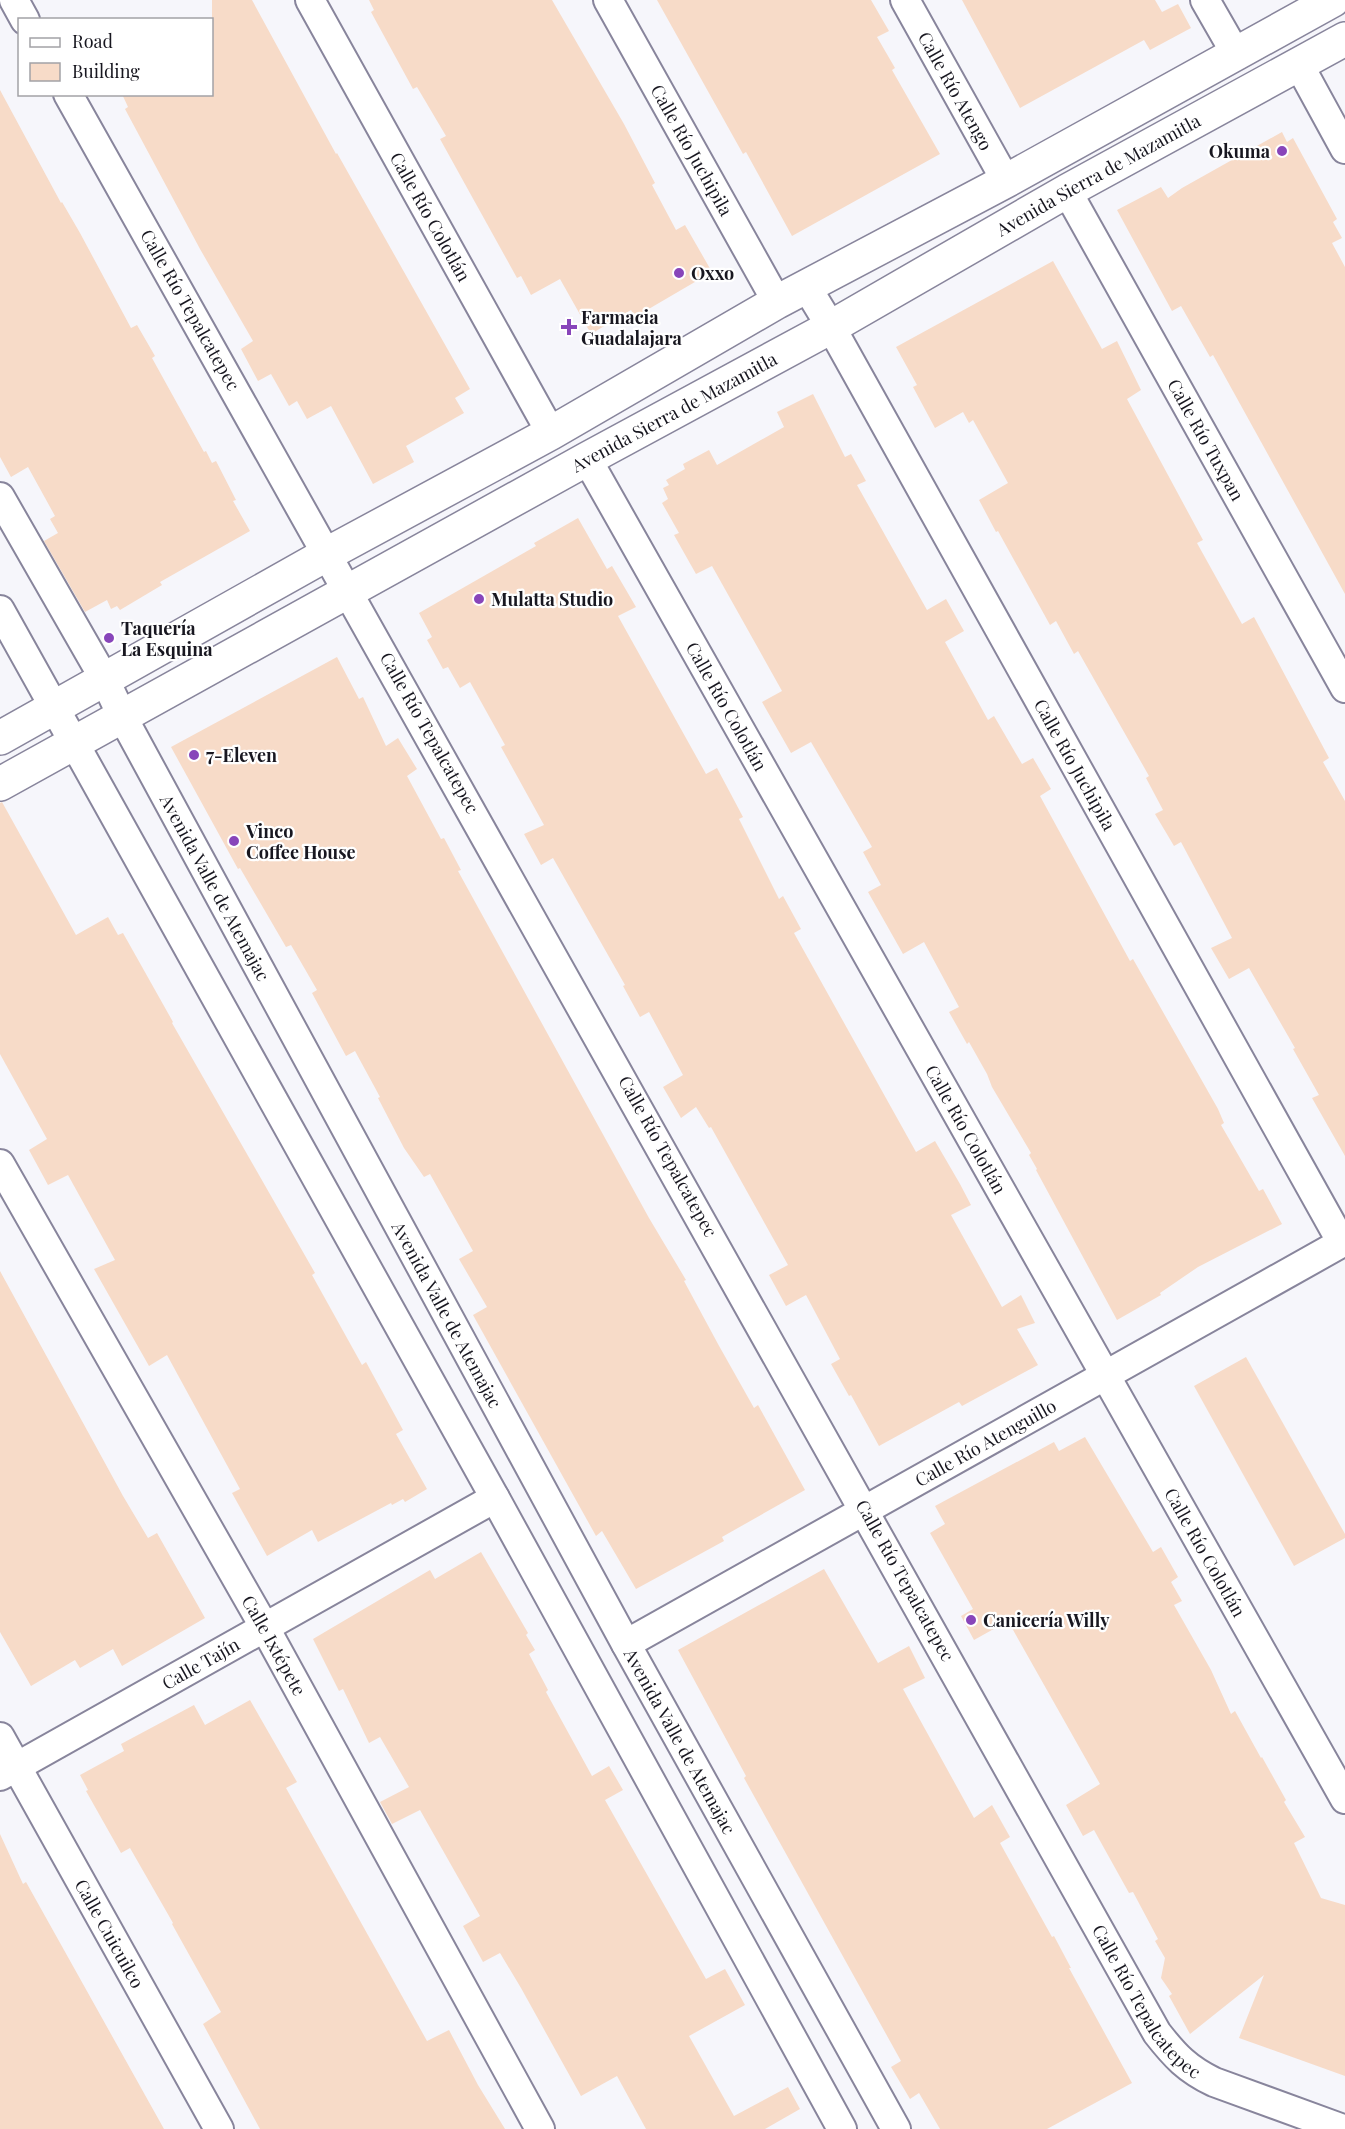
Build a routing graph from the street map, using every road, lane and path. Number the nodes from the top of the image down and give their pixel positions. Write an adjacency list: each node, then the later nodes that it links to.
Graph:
1 (14, 0): 7 (street)
2 (310, 0): 18 (street, Calle Río Colotlán)
3 (608, 0): 16 (street, Calle Río Juchipila)
4 (905, 0): 13 (street, Calle Río Atengo)
5 (1205, 0): 9 (street)
6 (1333, 0): 9 (street)
7 (24, 18)
8 (1345, 39): 10 (street, Avenida Sierra de Mazamitla)
9 (1236, 54): 13 (street)
10 (1298, 63): 12 (street); 14 (street, Avenida Sierra de Mazamitla)
11 (69, 96): 21 (street, Calle Río Tepalcatepec)
12 (1345, 149)
13 (1006, 181): 15 (street)
14 (1067, 191): 17 (street, Avenida Sierra de Mazamitla); 25 (street, Calle Río Tuxpan)
15 (806, 286): 16 (street); 17 (street, Calle Río Juchipila)
16 (777, 302): 18 (street)
17 (831, 327): 19 (street, Avenida Sierra de Mazamitla); 32 (street, Calle Río Juchipila)
18 (551, 433): 21 (street)
19 (587, 459): 22 (street, Avenida Sierra de Mazamitla); 33 (street, Calle Río Colotlán)
20 (0, 497): 24 (street, Avenida Valle de Atemajac)
21 (329, 553): 22 (street, Calle Río Tepalcatepec); 24 (street)
22 (350, 590): 27 (street, Avenida Sierra de Mazamitla); 35 (street, Calle Río Tepalcatepec)
23 (0, 610): 26 (street)
24 (105, 680): 26 (street); 27 (street, Avenida Valle de Atemajac)
25 (1345, 688)
26 (55, 708): 28 (street); 29 (street)
27 (122, 716): 29 (street, Avenida Sierra de Mazamitla); 37 (street, Avenida Valle de Atemajac)
28 (0, 738)
29 (75, 743): 30 (street, Avenida Sierra de Mazamitla); 34 (street)
30 (0, 784)
31 (0, 1164): 36 (street, Calle Ixtépete)
32 (1344, 1242): 33 (street, Calle Río Atenguillo)
33 (1106, 1376): 35 (street, Calle Río Atenguillo); 40 (street, Calle Río Colotlán)
34 (495, 1498): 36 (street, Calle Tajín); 41 (street)
35 (867, 1510): 37 (street, Calle Río Atenguillo); 45 (street, Calle Río Tepalcatepec)
36 (265, 1628): 39 (street, Calle Tajín); 43 (street, Calle Ixtépete)
37 (626, 1644): 44 (street, Avenida Valle de Atemajac)
38 (0, 1737): 39 (street, Calle Cuicuilco)
39 (8, 1771): 42 (street, Calle Cuicuilco)
40 (1345, 1799)
41 (840, 2128)
42 (219, 2129)
43 (540, 2129)
44 (896, 2129)
45 (1343, 2129)

